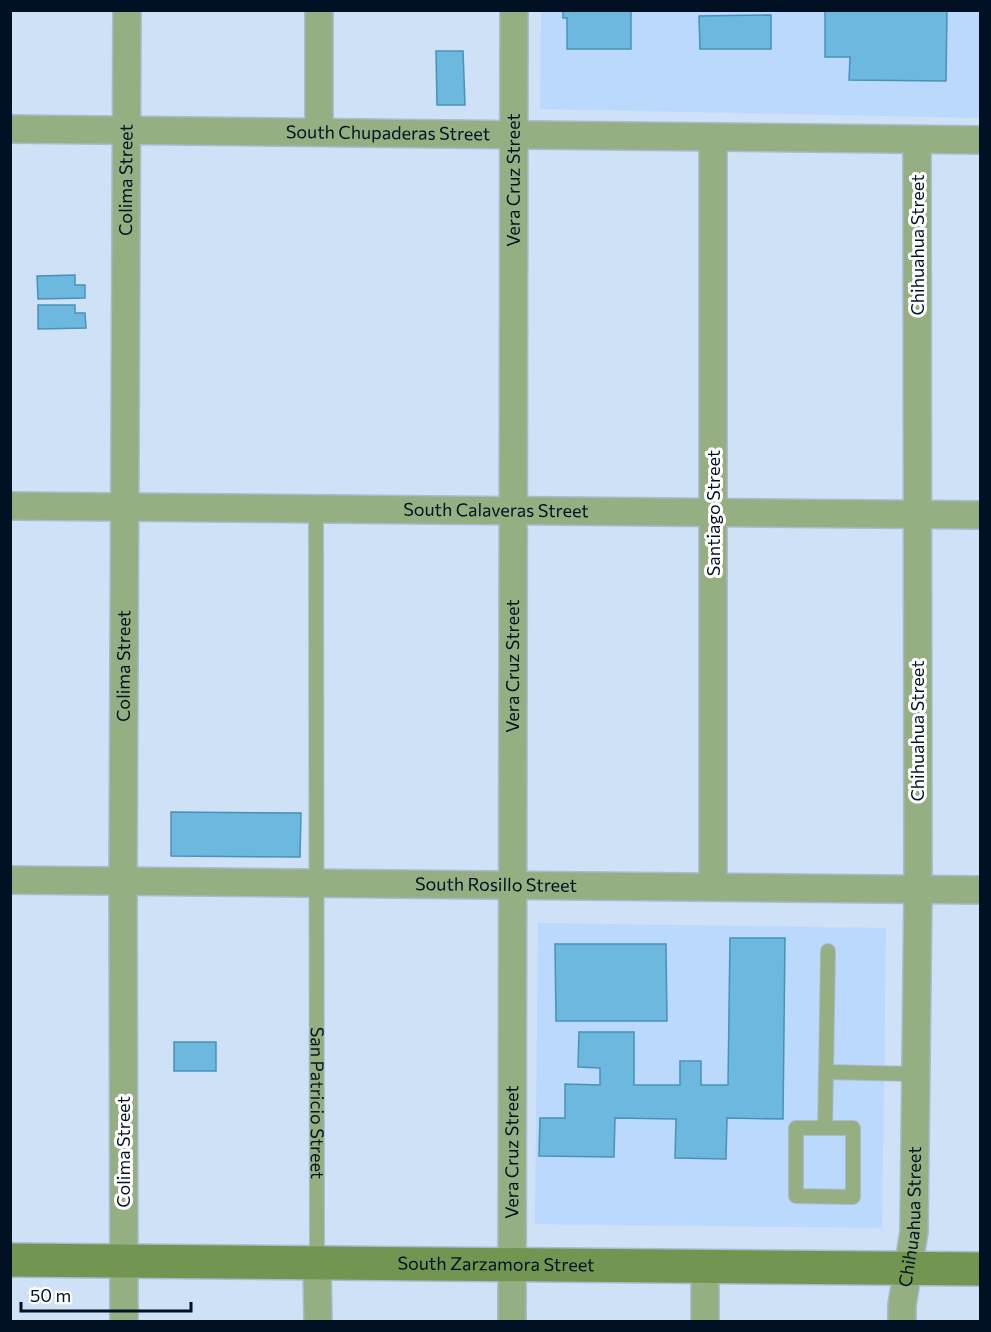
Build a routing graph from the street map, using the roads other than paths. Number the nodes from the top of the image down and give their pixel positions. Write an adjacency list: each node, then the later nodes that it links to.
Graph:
1 (127, 10): 5 (street, Colima Street)
2 (319, 10): 6 (street)
3 (514, 10): 7 (street, Vera Cruz Street)
4 (10, 129): 5 (street, South Chupaderas Street)
5 (127, 130): 6 (street, South Chupaderas Street); 12 (street, Colima Street)
6 (319, 132): 7 (street, South Chupaderas Street)
7 (514, 136): 8 (street, South Chupaderas Street); 14 (street, Vera Cruz Street)
8 (713, 138): 9 (street, South Chupaderas Street); 15 (street, Santiago Street)
9 (917, 140): 10 (street, South Chupaderas Street); 16 (street, Chihuahua Street)
10 (981, 140)
11 (10, 506): 12 (street, South Calaveras Street)
12 (125, 507): 13 (street, South Calaveras Street); 19 (street, Colima Street)
13 (316, 509): 14 (street, South Calaveras Street); 20 (lane, San Patricio Street)
14 (514, 511): 15 (street, South Calaveras Street); 21 (street, Vera Cruz Street)
15 (714, 513): 16 (street, South Calaveras Street); 22 (street, Santiago Street)
16 (919, 514): 17 (street, South Calaveras Street); 23 (street, Chihuahua Street)
17 (981, 515)
18 (10, 880): 19 (street, South Rosillo Street)
19 (123, 881): 20 (street, South Rosillo Street); 30 (street, Colima Street)
20 (318, 883): 21 (street, South Rosillo Street); 31 (lane, San Patricio Street)
21 (513, 886): 22 (street, South Rosillo Street); 32 (street, Vera Cruz Street)
22 (713, 887): 23 (street, South Rosillo Street)
23 (918, 890): 24 (street, South Rosillo Street); 27 (street, Chihuahua Street)
24 (981, 890)
25 (828, 951): 26 (lane)
26 (826, 1072): 27 (lane); 28 (lane)
27 (916, 1074): 34 (street, Chihuahua Street)
28 (825, 1128): 28 (lane)
29 (10, 1260): 30 (main road, South Zarzamora Street)
30 (125, 1261): 31 (main road, South Zarzamora Street); 36 (street, Colima Street)
31 (317, 1263): 32 (main road, South Zarzamora Street); 37 (street, San Patricio Street)
32 (512, 1265): 33 (main road, South Zarzamora Street); 38 (street, Vera Cruz Street)
33 (705, 1266): 34 (main road, South Zarzamora Street); 39 (street)
34 (908, 1268): 35 (main road, South Zarzamora Street); 40 (street, Chihuahua Street)
35 (981, 1269)
36 (124, 1322)
37 (318, 1322)
38 (512, 1322)
39 (705, 1322)
40 (902, 1322)

